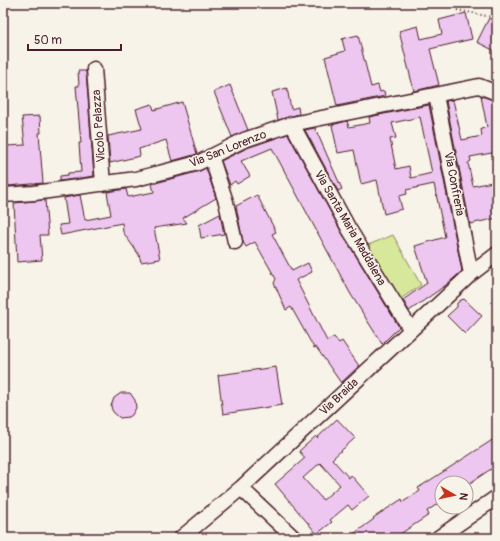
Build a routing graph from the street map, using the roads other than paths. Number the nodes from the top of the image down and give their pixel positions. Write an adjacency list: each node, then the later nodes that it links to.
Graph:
1 (94, 69): 6 (street, Vicolo Pelazza)
2 (497, 93): 3 (street, Via San Lorenzo)
3 (436, 95): 4 (street, Via San Lorenzo); 10 (street, Via Confreria)
4 (292, 124): 5 (street, Via San Lorenzo); 11 (street, Via Santa Maria Maddalena)
5 (211, 156): 6 (street, Via San Lorenzo); 8 (street)
6 (103, 184): 7 (street, Via San Lorenzo)
7 (3, 195)
8 (234, 242)
9 (497, 254): 10 (street, Via Braida)
10 (472, 274): 11 (street, Via Braida)
11 (411, 330): 12 (street, Via Braida)
12 (241, 488): 14 (street, Via Braida); 15 (street)
13 (497, 497): 16 (street)
14 (181, 538)
15 (294, 538)
16 (438, 538)

